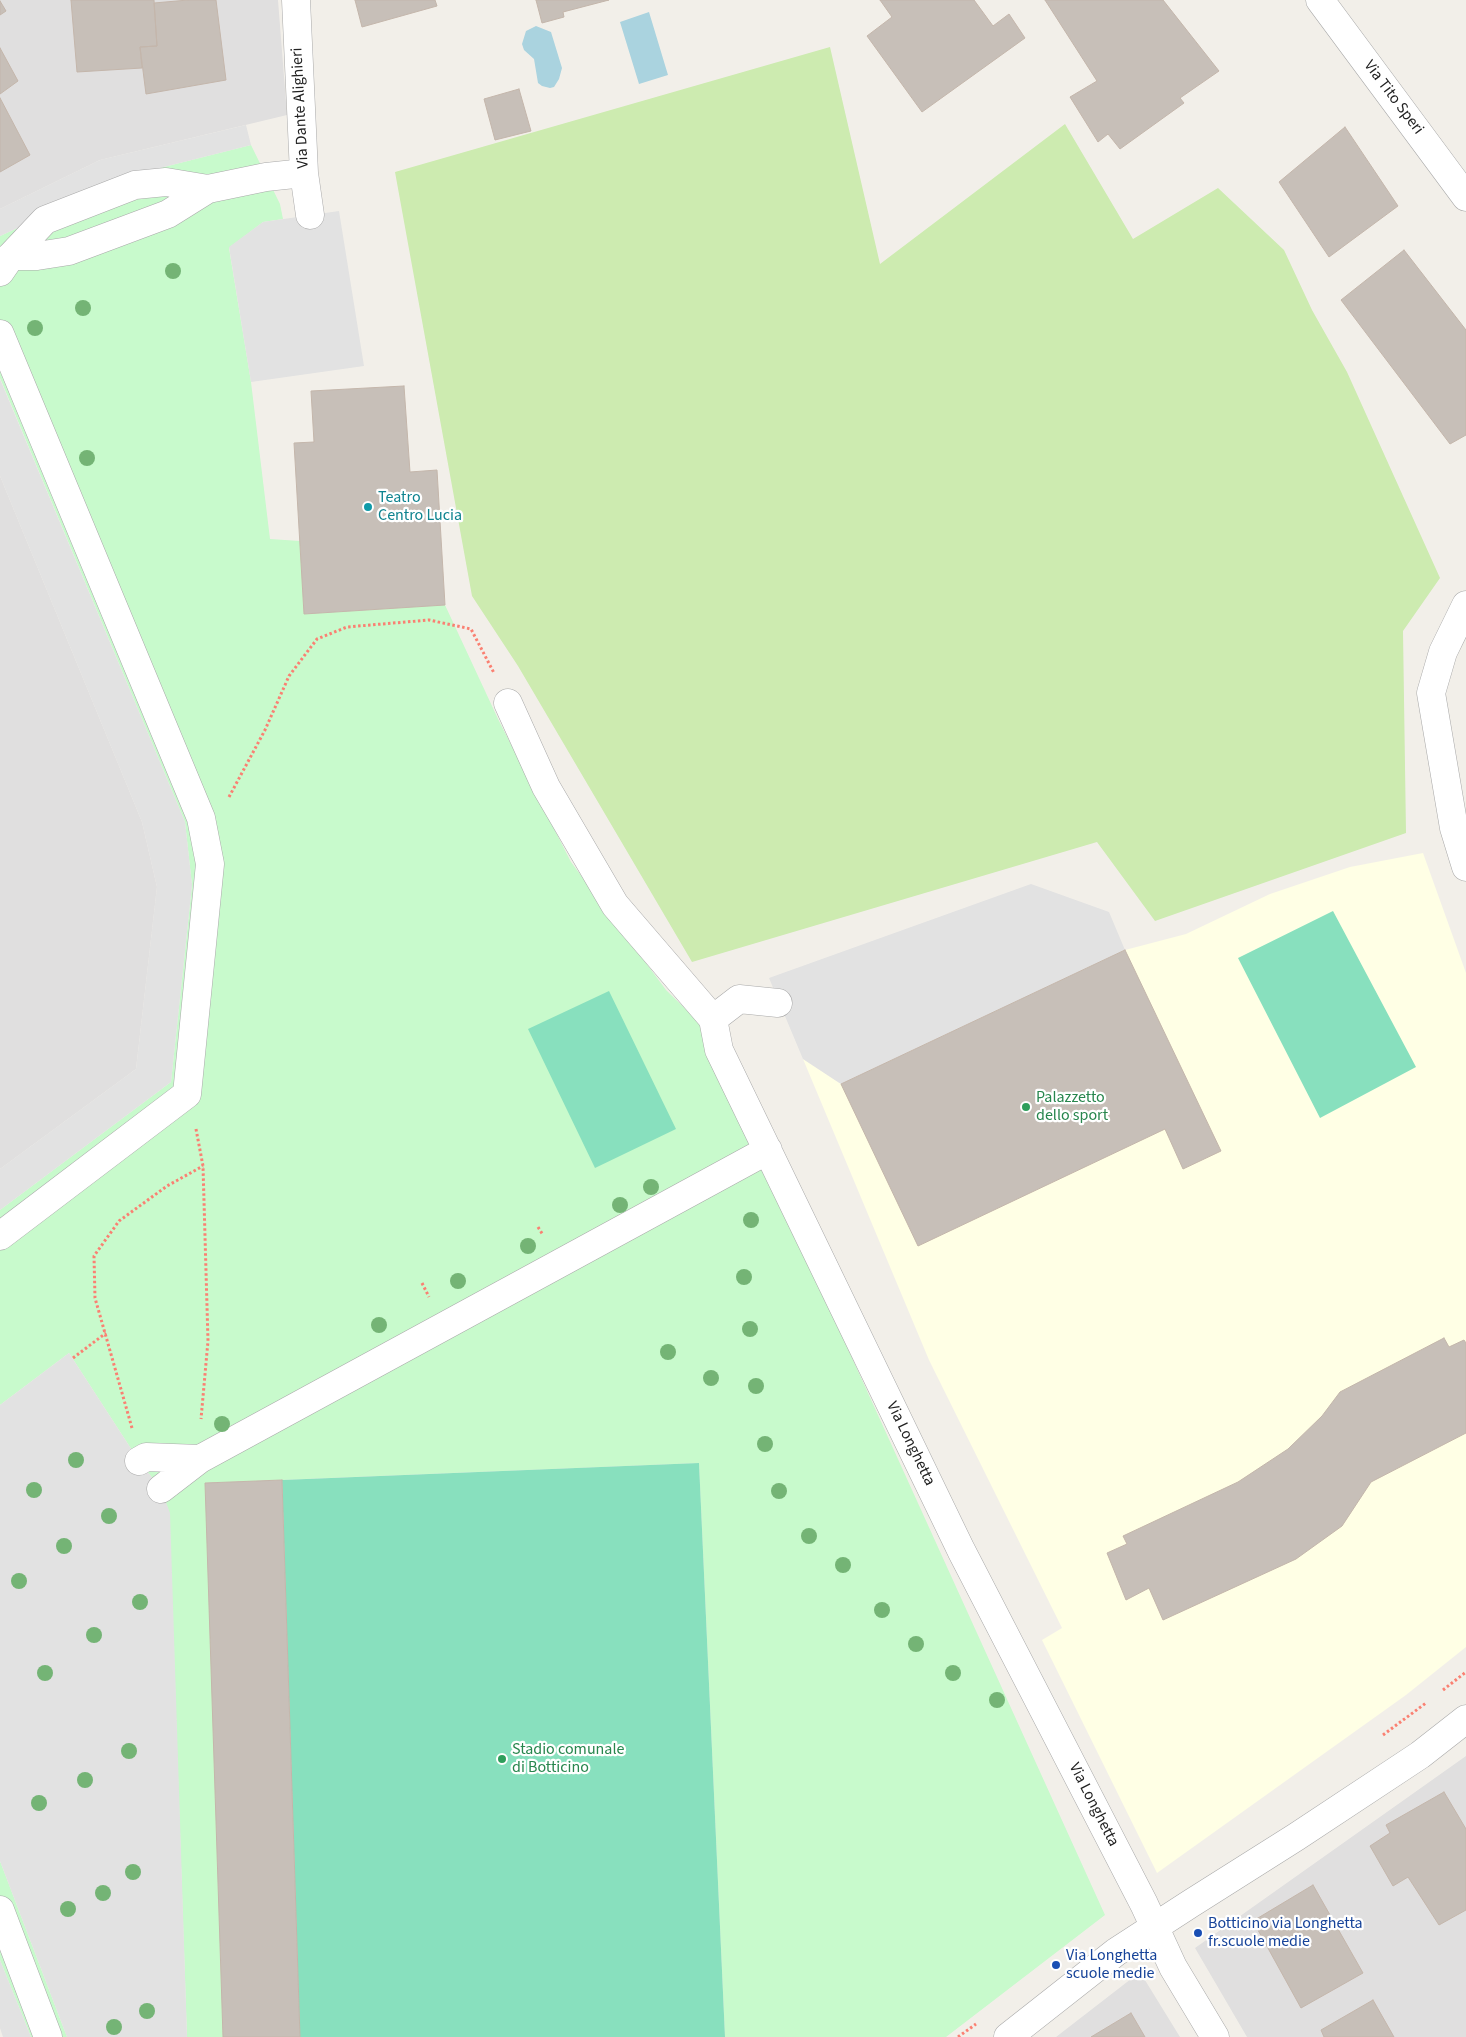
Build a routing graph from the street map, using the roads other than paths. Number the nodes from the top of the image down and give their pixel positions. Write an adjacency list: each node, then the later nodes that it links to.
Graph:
1 (296, 0): 3 (street, Via Dante Alighieri)
2 (1320, 0): 5 (street, Via Tito Speri)
3 (304, 173): 4 (street); 6 (street, Via Dante Alighieri)
4 (208, 189): 7 (street); 7 (street)
5 (1466, 196)
6 (310, 215)
7 (6, 264)
8 (0, 334): 15 (street)
9 (1466, 605): 11 (street)
10 (508, 703): 13 (street)
11 (1466, 867)
12 (778, 1003): 13 (street)
13 (712, 1019): 14 (street, Via Longhetta)
14 (768, 1150): 16 (street); 19 (street, Via Longhetta)
15 (0, 1236)
16 (149, 1470)
17 (1466, 1719): 19 (street)
18 (0, 1910): 20 (street)
19 (1155, 1926): 21 (street); 22 (street, Via Longhetta)
20 (48, 2037)
21 (1008, 2037)
22 (1215, 2037)

